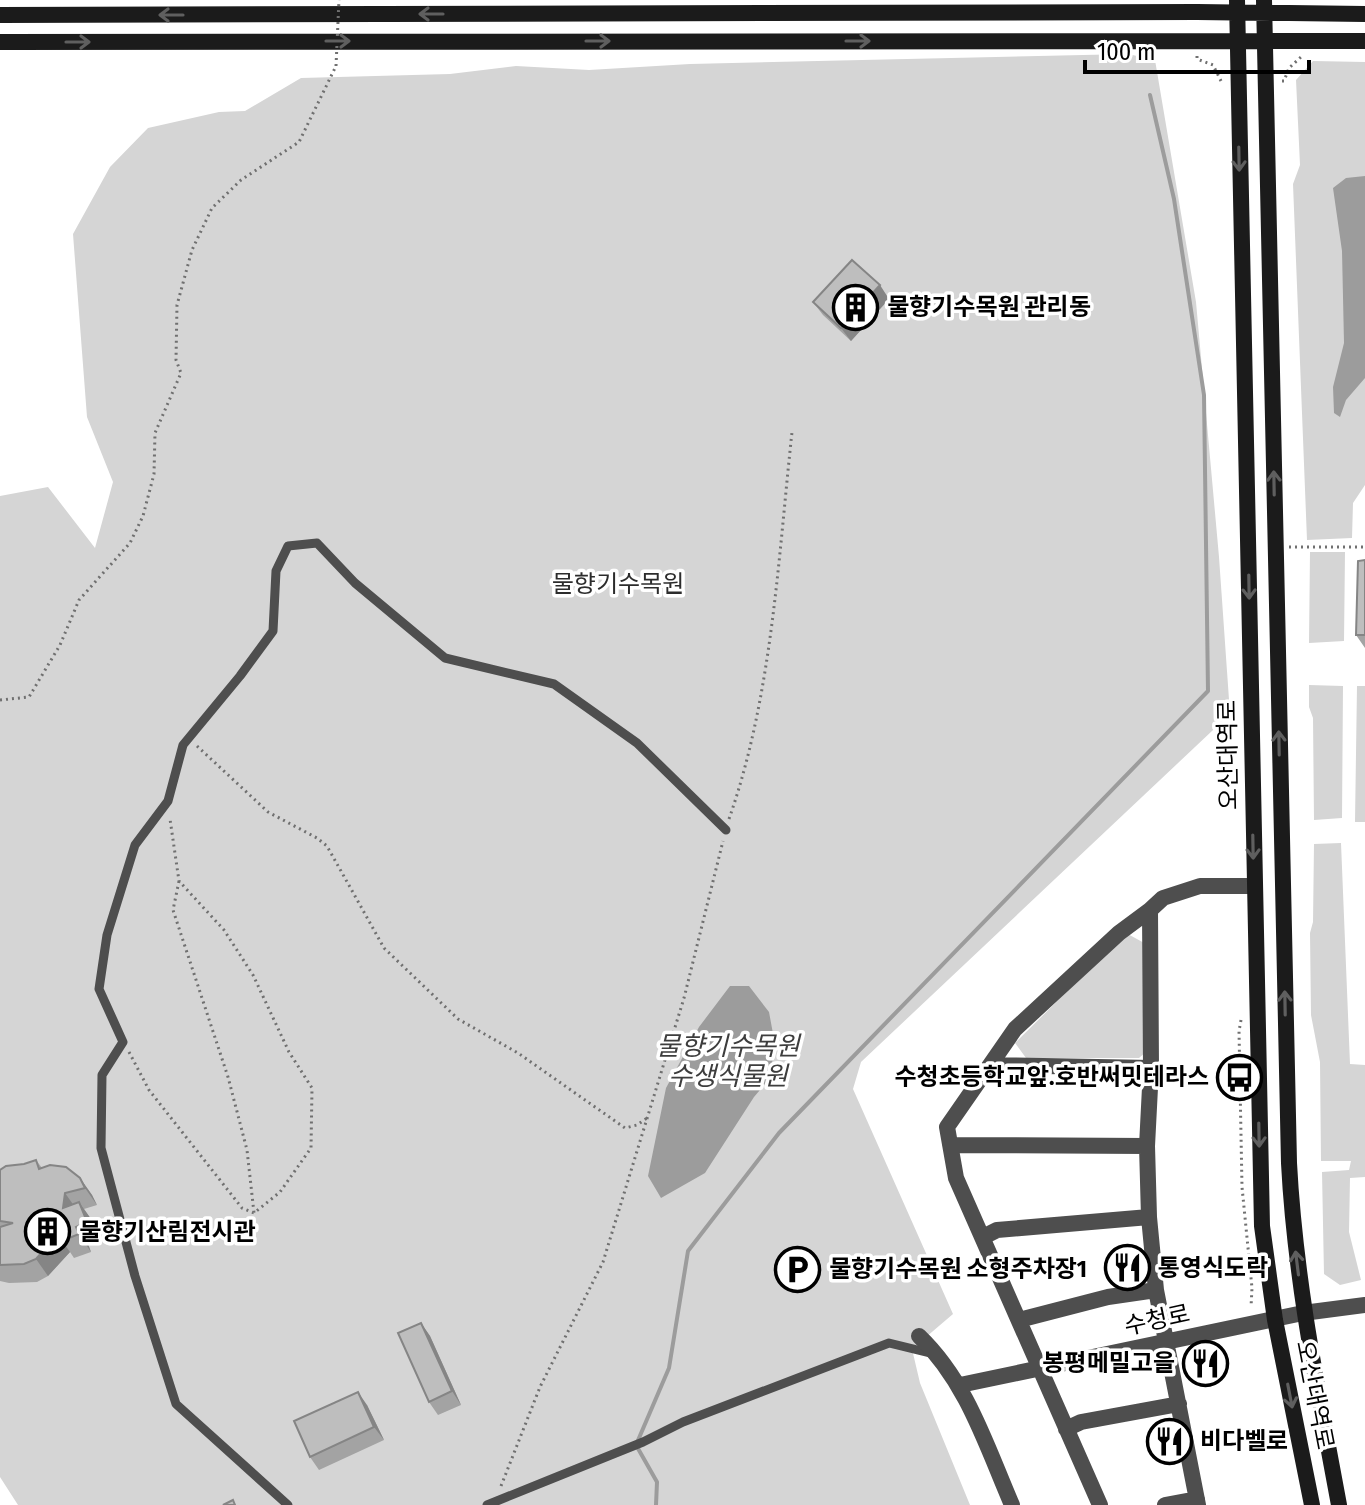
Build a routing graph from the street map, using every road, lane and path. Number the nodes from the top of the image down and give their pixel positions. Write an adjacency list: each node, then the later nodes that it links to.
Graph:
1 (339, 0): 15 (path, bridge)
2 (1237, 6): 3 (main road); 5 (main road, one-way to 5); 6 (main road, 오산대역로)
3 (1264, 6): 4 (main road); 7 (main road, 오산대역로)
4 (1365, 14)
5 (0, 15)
6 (1238, 41): 7 (main road); 9 (main road, one-way to 6); 20 (main road, 오산대역로, one-way to 20)
7 (1264, 41): 8 (main road); 13 (main road, 오산대역로, one-way to 7)
8 (1365, 41)
9 (0, 42)
10 (1309, 55): 11 (path)
11 (1284, 81)
12 (792, 432): 18 (path)
13 (1275, 547): 14 (path); 33 (main road, 오산대역로, one-way to 13)
14 (1365, 547)
15 (0, 700)
16 (189, 738): 17 (lane); 18 (lane); 25 (path)
17 (168, 801): 19 (path); 22 (lane)
18 (726, 830): 25 (path)
19 (179, 881): 28 (path); 28 (path)
20 (1254, 886): 21 (street); 35 (main road, 오산대역로, one-way to 35)
21 (1150, 910): 23 (street); 24 (street)
22 (123, 1042): 28 (path); 44 (lane)
23 (992, 1065): 24 (street); 26 (street)
24 (1151, 1068): 27 (street)
25 (649, 1116): 45 (path)
26 (950, 1145): 27 (street); 30 (street)
27 (1147, 1146): 29 (street)
28 (254, 1213)
29 (1149, 1217): 30 (street); 31 (street)
30 (983, 1237): 34 (street)
31 (1156, 1290): 34 (street); 37 (street)
32 (1365, 1305): 33 (street, 수청로)
33 (1303, 1313): 35 (street, 수청로); 50 (main road, 오산대역로)
34 (1019, 1320): 39 (street)
35 (1275, 1320): 37 (street, 수청로); 49 (main road, 오산대역로, one-way to 49)
36 (919, 1336): 38 (street)
37 (1167, 1342): 39 (street, 수청로); 41 (street)
38 (940, 1356): 40 (street); 45 (lane)
39 (1039, 1369): 40 (street, 수청로); 42 (street)
40 (960, 1385): 46 (street)
41 (1179, 1404): 42 (street); 43 (street)
42 (1066, 1429): 47 (street)
43 (1198, 1502): 48 (street)
44 (288, 1505)
45 (487, 1505)
46 (1012, 1505)
47 (1100, 1505)
48 (1165, 1505)
49 (1312, 1505)
50 (1339, 1505)

